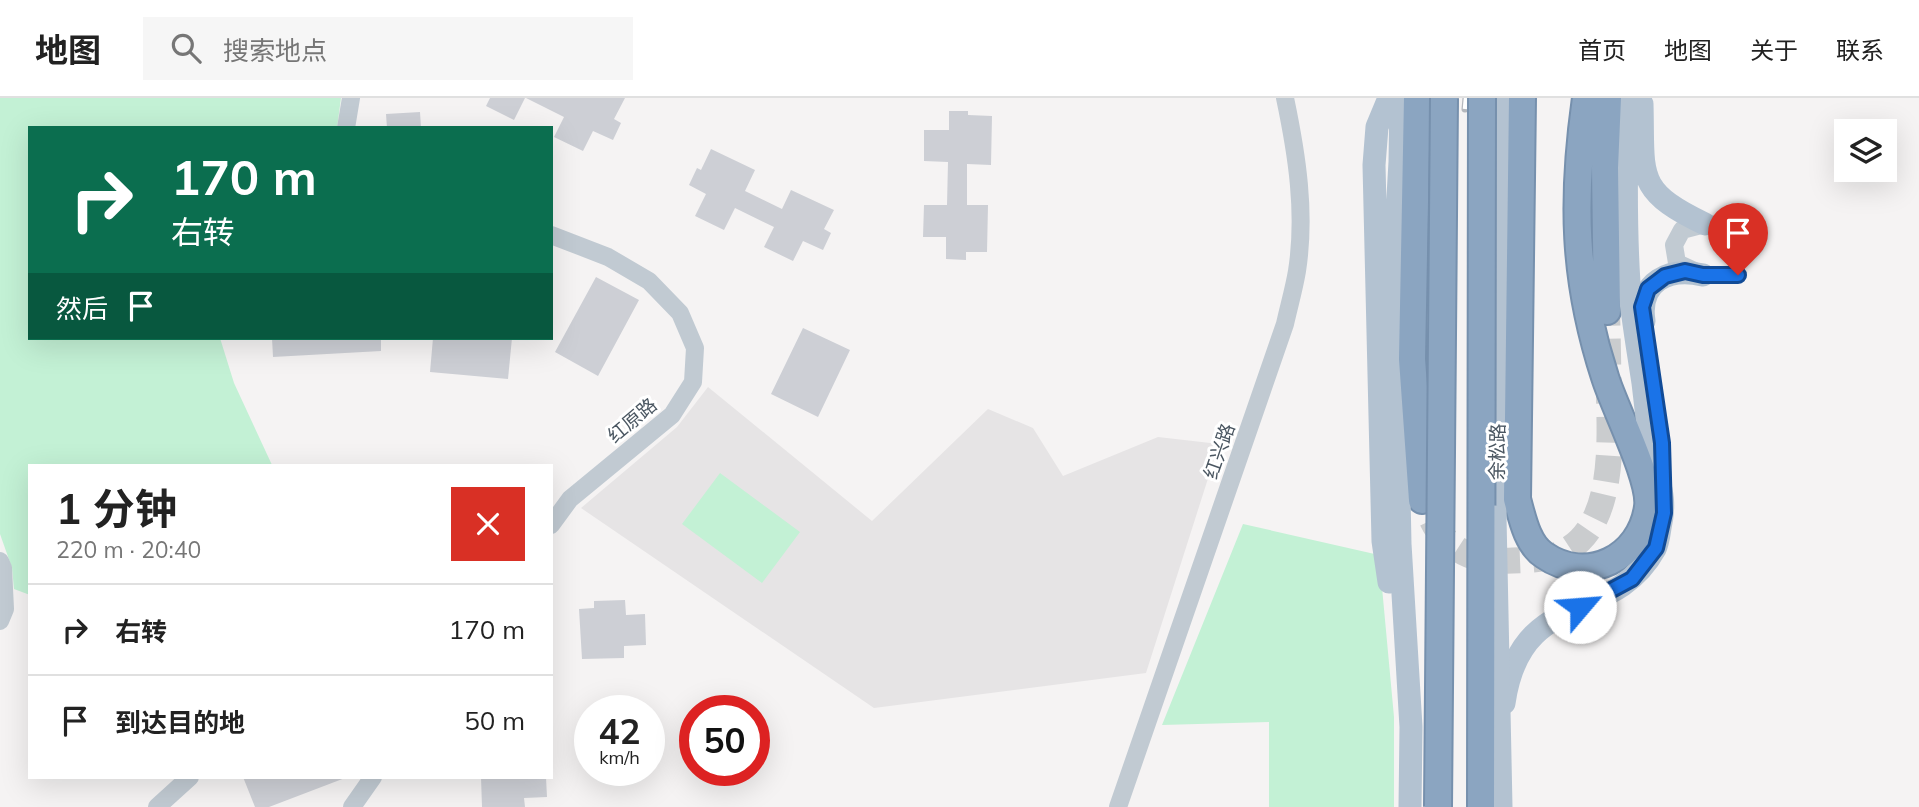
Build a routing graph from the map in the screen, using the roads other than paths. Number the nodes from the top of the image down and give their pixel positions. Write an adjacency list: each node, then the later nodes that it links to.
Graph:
1 (351, 98): 12 (street)
2 (1285, 98): 31 (street, 红兴路)
3 (1389, 98): 23 (main road)
4 (1401, 98): 13 (main road)
5 (1417, 98): 13 (highway)
6 (1444, 98): 33 (highway, bridge)
7 (1586, 98): 11 (highway)
8 (1608, 98): 19 (highway)
9 (1628, 98): 20 (main road)
10 (1642, 98): 14 (main road)
11 (1507, 99): 26 (main road, 余松路, bridge); 34 (highway, 余松路, bridge)
12 (346, 126)
13 (1408, 161): 21 (highway); 23 (main road)
14 (1705, 223): 15 (street); 17 (street)
15 (1740, 228)
16 (553, 236): 22 (street, 红原路)
17 (1703, 275): 18 (street); 20 (main road)
18 (1738, 275)
19 (1607, 311)
20 (1662, 487): 26 (main road, bridge)
21 (1422, 500)
22 (553, 522)
23 (1392, 542): 32 (main road)
24 (0, 561): 25 (street)
25 (0, 621)
26 (1500, 727): 35 (main road, 余松路, bridge)
27 (188, 779): 29 (street)
28 (372, 779): 30 (street)
29 (157, 807)
30 (352, 807)
31 (1118, 807)
32 (1410, 807)
33 (1438, 807)
34 (1481, 807)
35 (1501, 807)

